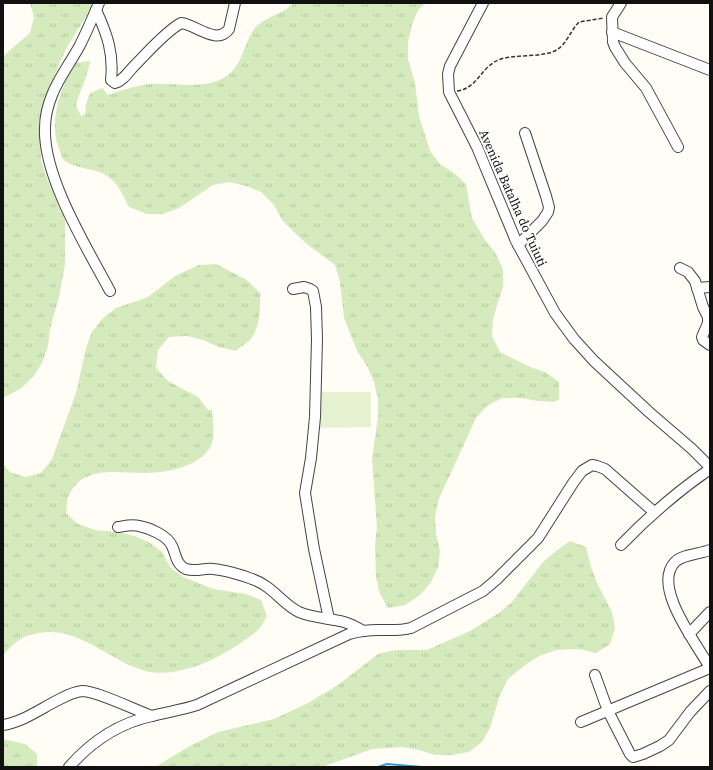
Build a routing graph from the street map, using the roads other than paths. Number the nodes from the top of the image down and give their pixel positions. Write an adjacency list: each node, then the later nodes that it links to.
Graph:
1 (235, 3): 4 (street)
2 (483, 3): 9 (street, Avenida Batalha do Tuiuti)
3 (621, 3): 5 (street)
4 (98, 7): 14 (street)
5 (612, 32): 6 (street); 8 (street)
6 (710, 70)
7 (525, 133): 9 (street)
8 (678, 147)
9 (518, 245): 16 (street, Avenida Batalha do Tuiuti)
10 (680, 268): 12 (street)
11 (710, 287): 12 (street)
12 (697, 288): 15 (street)
13 (293, 289): 22 (street)
14 (110, 291)
15 (710, 345)
16 (710, 468): 17 (street)
17 (654, 512): 19 (street); 23 (street)
18 (118, 526): 22 (street)
19 (621, 545)
20 (710, 550): 24 (street)
21 (710, 612): 24 (street)
22 (329, 619): 23 (street)
23 (363, 631): 29 (street)
24 (689, 634): 25 (street)
25 (710, 668): 28 (street)
26 (595, 675): 28 (street)
27 (710, 691): 28 (street)
28 (608, 710): 30 (street)
29 (152, 716): 31 (street); 32 (street)
30 (581, 722)
31 (3, 725)
32 (69, 767)

